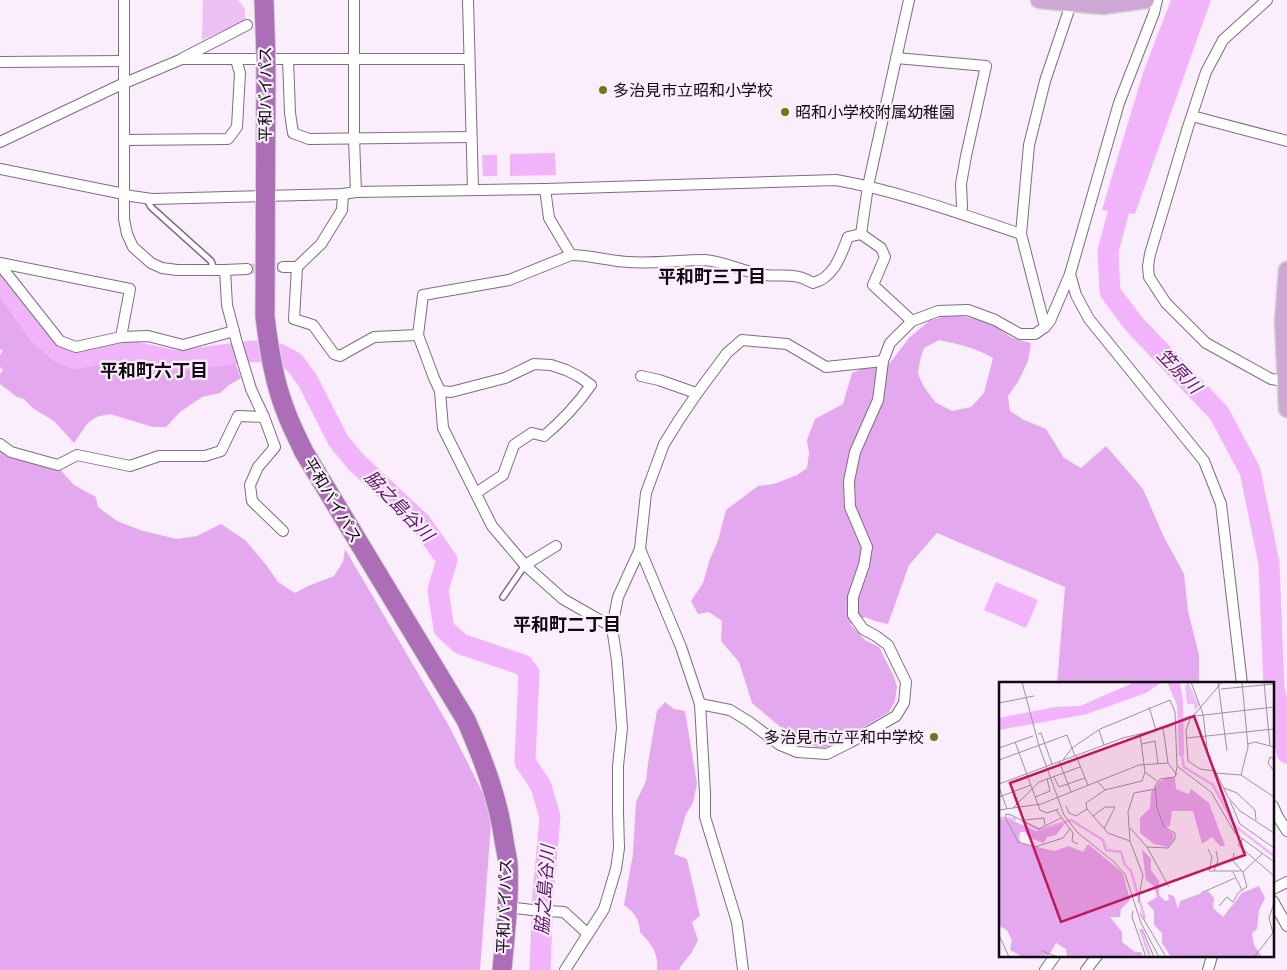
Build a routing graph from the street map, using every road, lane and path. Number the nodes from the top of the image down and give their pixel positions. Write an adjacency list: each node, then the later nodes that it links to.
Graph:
1 (124, 0): 19 (street)
2 (264, 0): 14 (highway, 平和バイパス)
3 (354, 0): 16 (street)
4 (468, 0): 17 (street)
5 (909, 0): 12 (street)
6 (1039, 0): 10 (main road)
7 (1146, 0): 10 (main road)
8 (1157, 0): 48 (street)
9 (1267, 0): 22 (street)
10 (1073, 2): 39 (street)
11 (247, 25): 13 (street)
12 (896, 58): 29 (street); 37 (street)
13 (182, 59): 18 (street); 21 (street)
14 (266, 59): 15 (street); 18 (street); 35 (highway, 平和バイパス)
15 (288, 59): 16 (street); 23 (street)
16 (354, 59): 17 (street); 23 (street)
17 (469, 59): 24 (street)
18 (236, 60): 25 (street)
19 (124, 61): 20 (street); 21 (street)
20 (0, 62)
21 (124, 83): 25 (street); 27 (street)
22 (1192, 116): 26 (street); 56 (street)
23 (354, 138): 24 (street); 32 (street)
24 (471, 138): 30 (street)
25 (124, 140): 33 (street)
26 (1287, 141)
27 (0, 142)
28 (0, 169): 33 (street)
29 (868, 186): 31 (street); 37 (street); 38 (street)
30 (473, 189): 31 (street); 32 (street)
31 (545, 189): 40 (street)
32 (356, 192): 34 (street)
33 (124, 194): 36 (street); 45 (street)
34 (343, 194): 35 (street); 43 (street)
35 (265, 195): 36 (street); 76 (highway, 平和バイパス)
36 (146, 199): 45 (lane)
37 (960, 213): 39 (street)
38 (861, 234): 40 (street); 49 (street)
39 (1021, 234): 50 (street)
40 (571, 255): 52 (street)
41 (0, 264): 53 (street); 53 (street)
42 (283, 267): 43 (street)
43 (296, 267): 52 (street)
44 (247, 268): 46 (street)
45 (214, 269): 46 (street)
46 (226, 270): 51 (street)
47 (1287, 270): 56 (main road)
48 (1070, 274): 50 (street); 69 (street)
49 (912, 321): 50 (street); 54 (street)
50 (1045, 328)
51 (234, 330): 53 (street); 60 (street)
52 (418, 335): 57 (street)
53 (121, 337)
54 (883, 361): 58 (street); 70 (street)
55 (641, 376): 58 (street)
56 (1285, 381): 59 (main road)
57 (440, 391): 62 (street); 62 (street)
58 (698, 392): 65 (street)
59 (1287, 404)
60 (264, 417): 61 (street); 63 (street)
61 (0, 444)
62 (476, 493): 66 (street)
63 (283, 532)
64 (556, 546): 66 (street)
65 (640, 549): 68 (street); 70 (street)
66 (525, 565): 67 (lane); 68 (street)
67 (504, 597)
68 (612, 627): 78 (street)
69 (1242, 682)
70 (700, 704): 83 (street)
71 (1274, 808): 72 (street)
72 (1287, 831)
73 (1287, 882): 74 (street)
74 (1274, 888)
75 (1274, 903): 77 (street)
76 (507, 907): 78 (street); 81 (highway, 平和バイパス)
77 (1287, 926)
78 (588, 934): 82 (street)
79 (1054, 958): 84 (street)
80 (1095, 958): 85 (street)
81 (502, 970)
82 (565, 970)
83 (743, 970)
84 (1045, 970)
85 (1086, 970)

